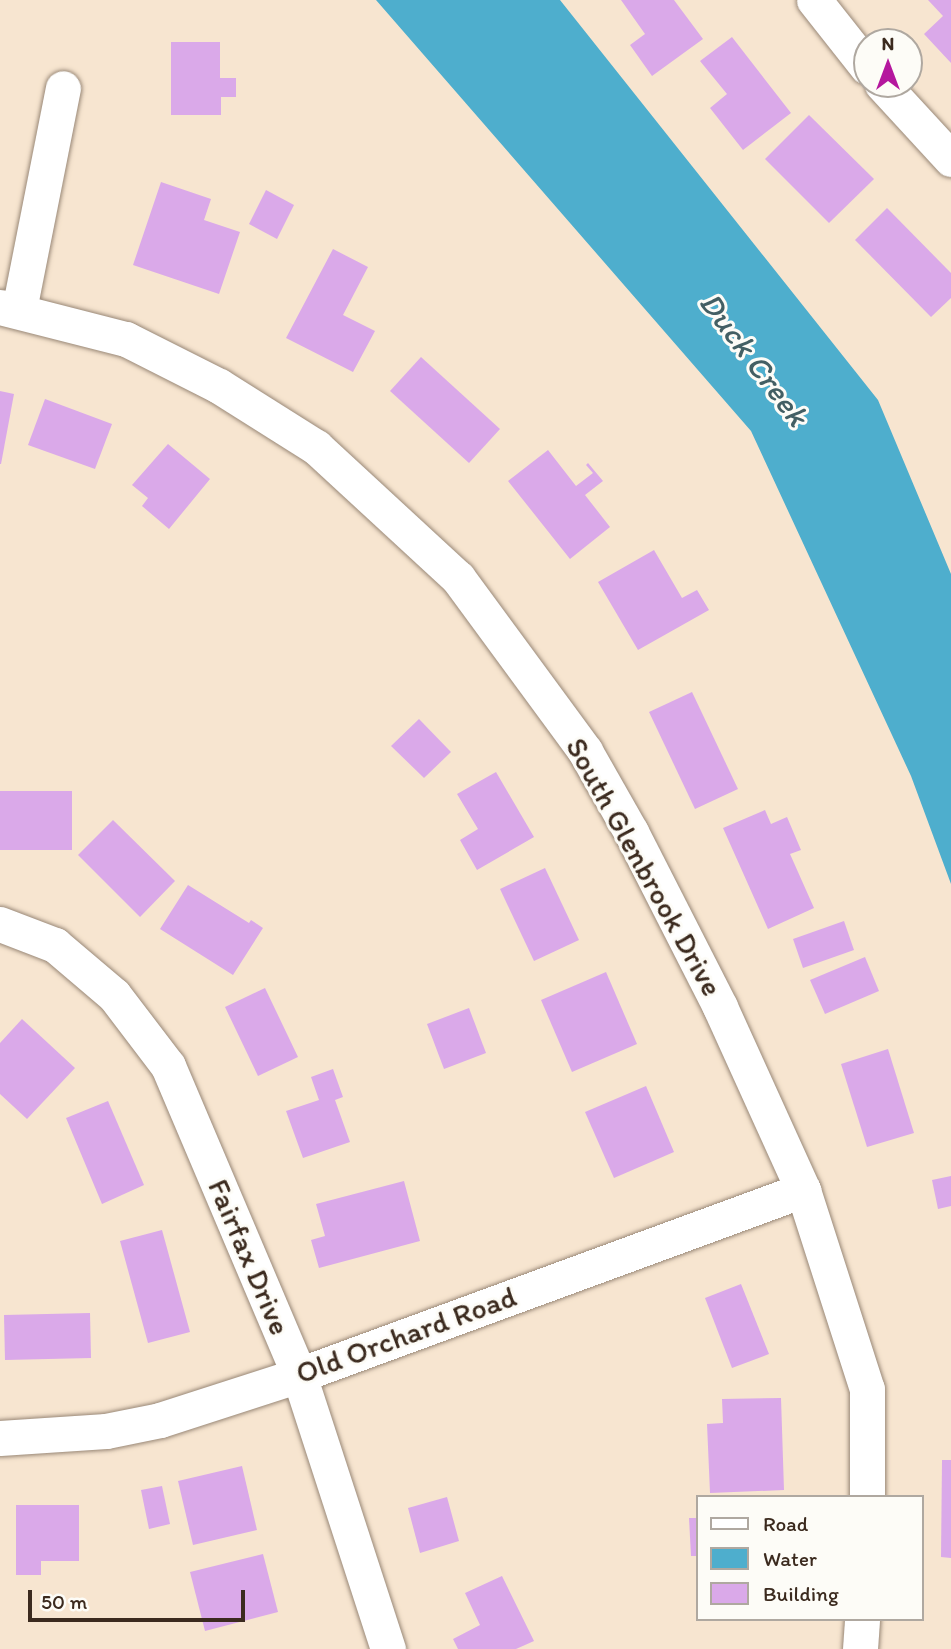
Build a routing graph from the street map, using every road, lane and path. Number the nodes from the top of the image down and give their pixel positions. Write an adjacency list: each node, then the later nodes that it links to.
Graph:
1 (814, 0): 2 (street)
2 (853, 49)
3 (63, 89): 6 (street)
4 (895, 98): 5 (street)
5 (951, 159)
6 (9, 309): 8 (street, South Glenbrook Drive)
7 (0, 924): 9 (street, Fairfax Drive)
8 (803, 1190): 9 (street, Old Orchard Road); 11 (street, South Glenbrook Drive)
9 (299, 1374): 10 (street, Old Orchard Road); 13 (street, Fairfax Drive)
10 (0, 1437)
11 (867, 1495)
12 (862, 1621): 14 (street)
13 (388, 1649)
14 (860, 1649)

